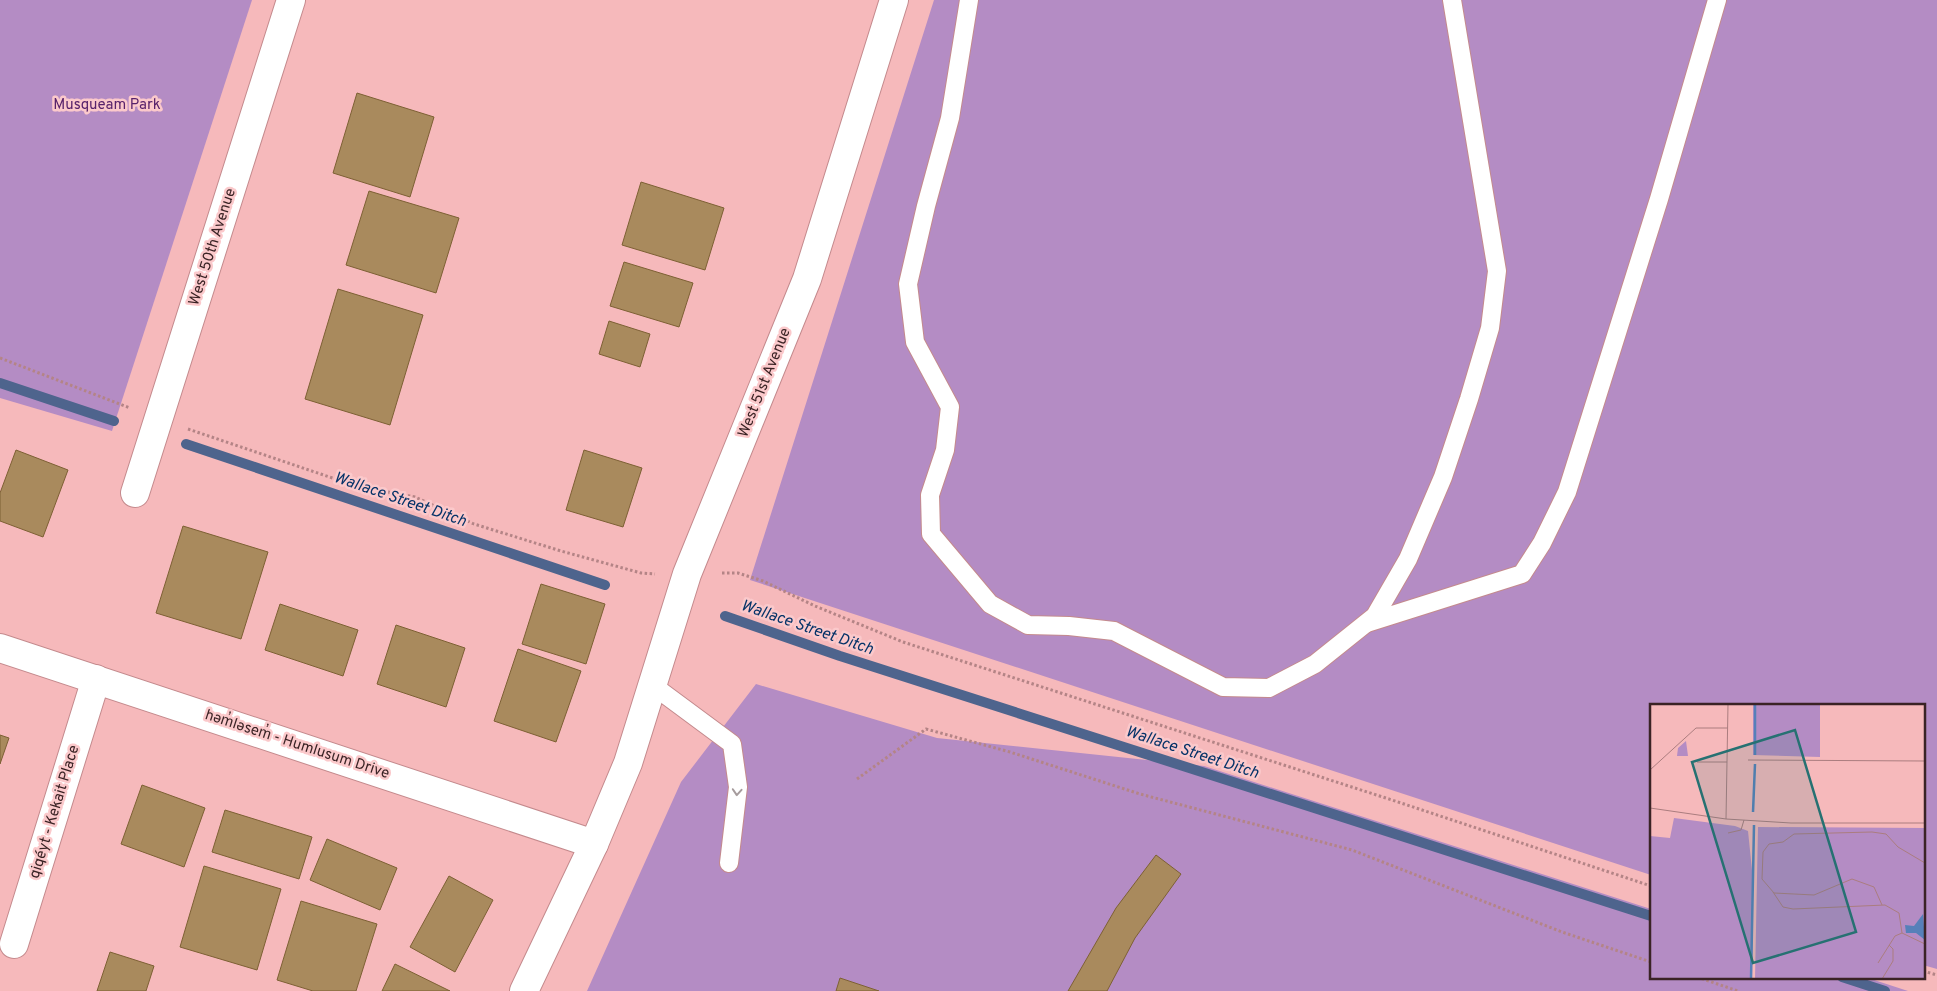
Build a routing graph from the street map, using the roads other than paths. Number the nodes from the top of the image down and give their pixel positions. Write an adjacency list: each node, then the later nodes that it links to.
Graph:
1 (291, 0): 6 (street, West 50th Avenue)
2 (894, 0): 10 (street, West 51st Avenue)
3 (969, 0): 7 (lane)
4 (1452, 0): 7 (lane)
5 (1717, 0): 7 (lane)
6 (134, 493)
7 (1366, 623)
8 (0, 648): 9 (street, həm̓ləsem̓ - Humlusum Drive)
9 (96, 679): 11 (street, həm̓ləsem̓ - Humlusum Drive); 13 (street, qiqéyt - Kekait Place)
10 (651, 684): 11 (street, West 51st Avenue); 12 (lane, one-way to 12)
11 (594, 844): 14 (street, West 51st Avenue)
12 (729, 863)
13 (14, 944)
14 (524, 991)

